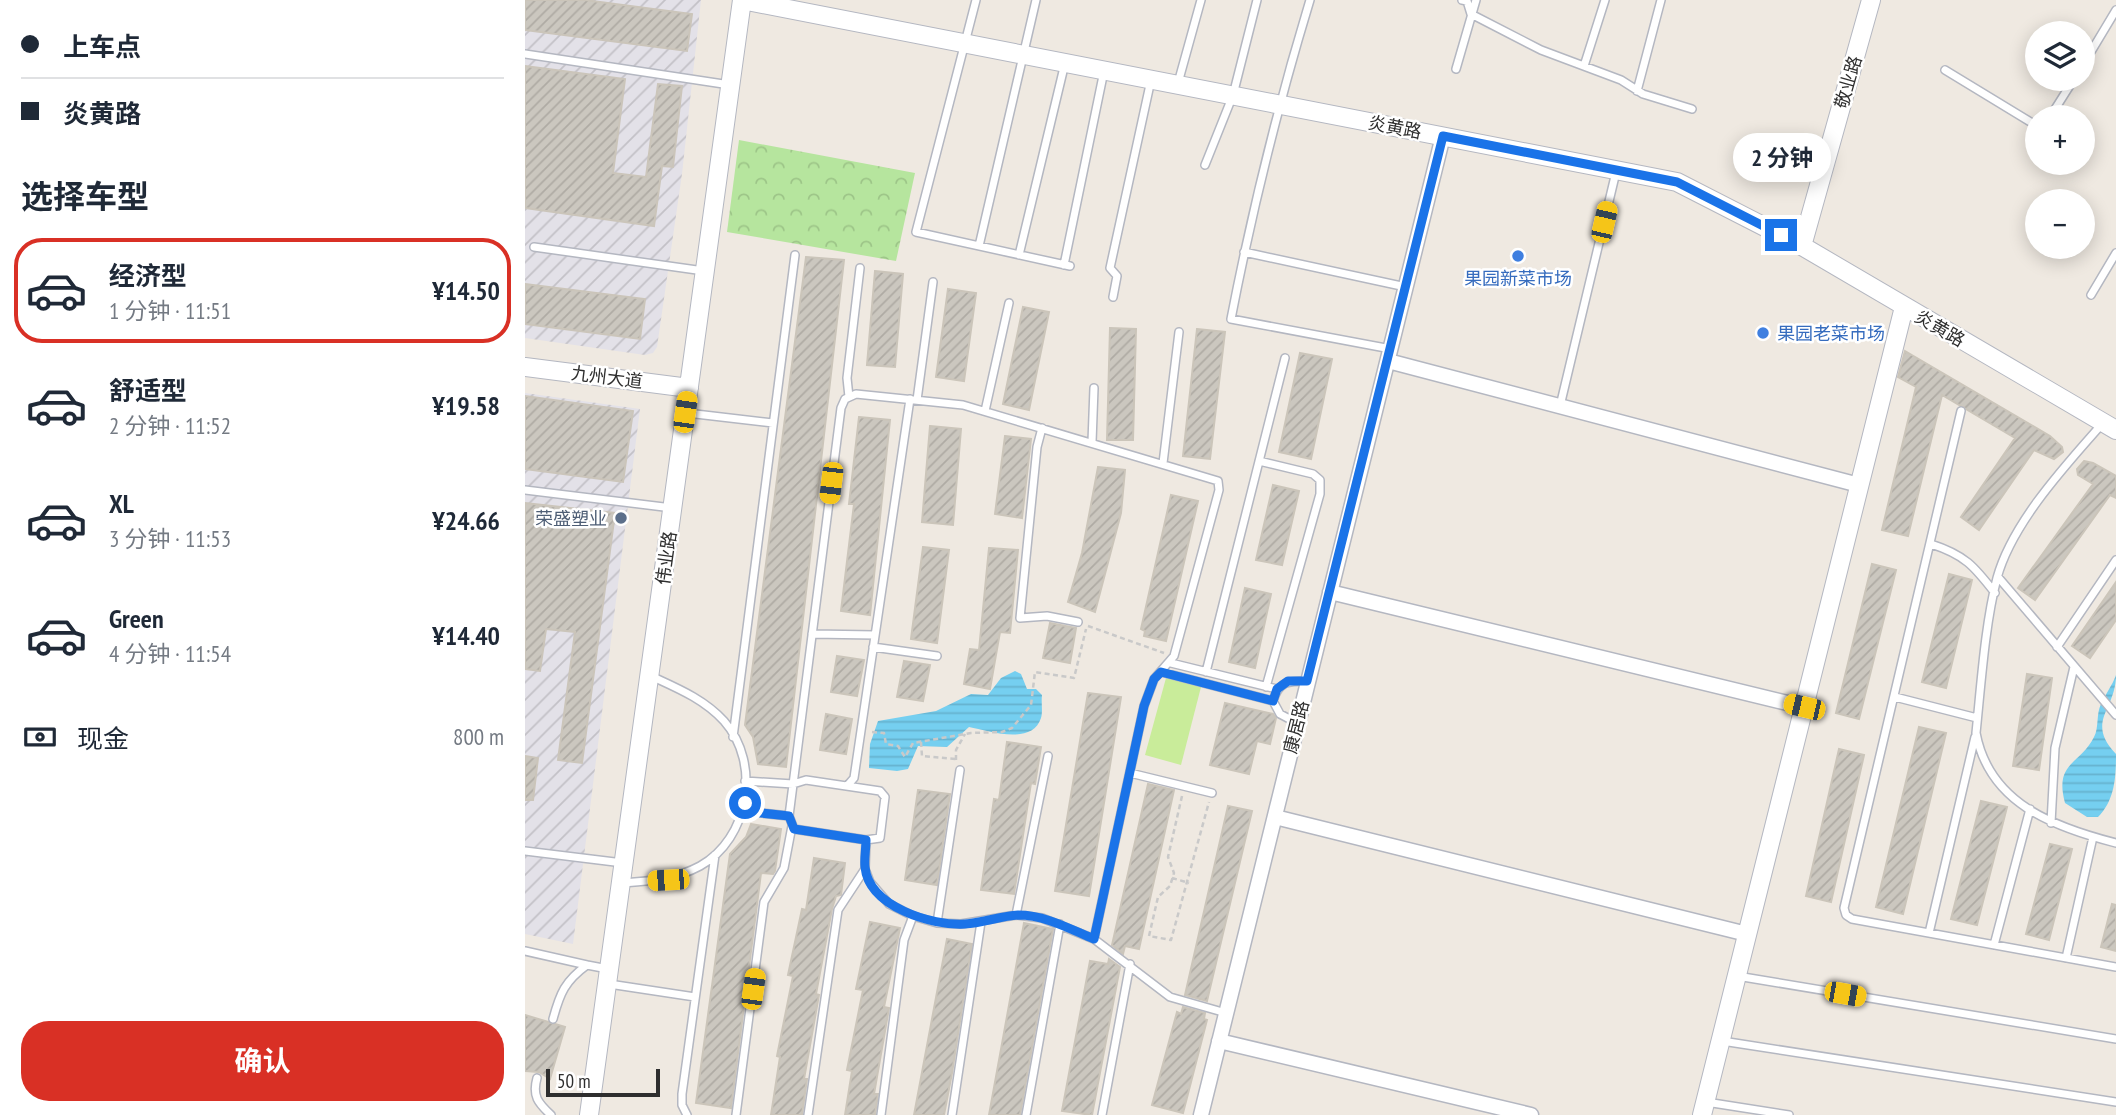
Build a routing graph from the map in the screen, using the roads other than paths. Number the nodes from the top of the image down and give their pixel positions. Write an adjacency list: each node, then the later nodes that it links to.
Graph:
1 (742, 0): 12 (street, 炎黄路); 26 (street, 伟业路)
2 (977, 0): 15 (lane)
3 (1036, 0): 18 (lane)
4 (1201, 0): 25 (lane)
5 (1257, 0): 28 (lane)
6 (1310, 0): 29 (lane)
7 (1462, 0): 14 (lane)
8 (1476, 0): 14 (lane)
9 (1605, 0): 20 (lane)
10 (1661, 0): 27 (lane)
11 (1871, 0): 36 (street, 敬业路)
12 (806, 6): 15 (street, 炎黄路)
13 (2116, 10): 16 (lane)
14 (1471, 14): 20 (lane); 21 (lane)
15 (967, 43): 18 (street, 炎黄路); 35 (lane)
16 (2095, 45)
17 (525, 54): 26 (lane)
18 (1022, 54): 19 (street, 炎黄路); 35 (lane)
19 (1065, 62): 23 (street, 炎黄路); 41 (lane)
20 (1584, 66): 27 (lane)
21 (1456, 69)
22 (1945, 69): 31 (lane)
23 (1104, 70): 24 (street, 炎黄路); 41 (lane)
24 (1151, 79): 25 (street, 炎黄路); 47 (lane)
25 (1177, 84): 28 (street, 炎黄路)
26 (730, 85): 43 (street, 伟业路)
27 (1637, 90): 30 (lane)
28 (1233, 95): 29 (street, 炎黄路); 33 (lane)
29 (1278, 104): 32 (street, 炎黄路); 38 (lane)
30 (1692, 109)
31 (2025, 119)
32 (1443, 136): 34 (street, 炎黄路); 45 (street, 康居路)
33 (1205, 165)
34 (1616, 170): 36 (street, 炎黄路); 58 (lane)
35 (979, 246): 41 (lane)
36 (1802, 246): 49 (street, 炎黄路)
37 (534, 247): 43 (lane)
38 (1244, 252): 45 (lane); 51 (lane)
39 (2116, 253): 46 (lane)
40 (795, 255): 62 (lane)
41 (1019, 255)
42 (860, 268): 56 (lane)
43 (705, 272): 54 (street, 伟业路)
44 (933, 282): 57 (lane)
45 (1406, 287): 51 (street, 康居路)
46 (2091, 295)
47 (1113, 296)
48 (1009, 303): 59 (lane)
49 (1904, 307): 63 (street, 炎黄路); 68 (street)
50 (1179, 332): 67 (lane)
51 (1389, 355): 58 (street); 74 (street, 康居路)
52 (1285, 358): 66 (lane)
53 (525, 367): 54 (street, 九州大道)
54 (689, 388): 61 (street, 伟业路)
55 (1094, 388): 65 (lane)
56 (849, 397): 57 (lane); 77 (lane)
57 (913, 400): 59 (lane); 78 (lane)
58 (1560, 406): 68 (street)
59 (985, 411): 64 (lane)
60 (1961, 411): 71 (lane)
61 (685, 412): 62 (lane); 70 (street, 伟业路)
62 (773, 423): 97 (lane)
63 (2110, 426): 73 (lane)
64 (1042, 428): 65 (lane); 76 (lane)
65 (1091, 442): 67 (lane)
66 (1259, 461): 84 (lane); 88 (lane)
67 (1163, 463): 82 (lane)
68 (1859, 485): 92 (street)
69 (525, 489): 70 (lane)
70 (672, 509): 86 (street, 伟业路)
71 (1931, 544): 75 (lane); 90 (lane)
72 (2116, 560): 80 (lane)
73 (1998, 578): 75 (lane); 80 (lane)
74 (1331, 592): 87 (street, 康居路); 92 (street)
75 (1995, 593): 94 (lane)
76 (1078, 622)
77 (812, 634): 78 (lane); 102 (lane)
78 (875, 635): 79 (lane)
79 (873, 647): 81 (lane); 103 (lane)
80 (2057, 647): 83 (lane)
81 (937, 656)
82 (1173, 660): 84 (lane); 85 (lane)
83 (2074, 667): 93 (lane); 109 (lane)
84 (1206, 671): 88 (lane)
85 (1161, 672): 91 (lane); 100 (lane)
86 (649, 675): 97 (lane); 116 (street, 伟业路)
87 (1307, 681): 89 (lane); 95 (street, 康居路)
88 (1266, 687): 89 (lane)
89 (1277, 689): 91 (lane)
90 (1895, 697): 94 (lane); 124 (lane)
91 (1273, 701): 95 (lane)
92 (1804, 707): 125 (street)
93 (2113, 712)
94 (1977, 718): 96 (lane)
95 (1297, 723): 108 (street, 康居路)
96 (1976, 733): 105 (lane); 124 (lane)
97 (733, 737): 101 (lane)
98 (1048, 756): 119 (lane)
99 (960, 770): 122 (lane)
100 (1130, 773): 104 (lane); 126 (lane)
101 (745, 781): 102 (lane); 106 (lane)
102 (793, 784): 103 (lane); 107 (lane)
103 (847, 786): 112 (lane)
104 (1212, 793)
105 (2029, 809): 109 (lane); 127 (lane)
106 (742, 811): 107 (lane); 115 (lane)
107 (789, 816): 110 (lane)
108 (1275, 817): 125 (street); 136 (street, 康居路)
109 (2051, 823): 111 (lane)
110 (793, 825): 112 (lane); 147 (lane)
111 (2093, 837): 113 (lane); 129 (lane)
112 (866, 840): 117 (lane)
113 (2116, 843)
114 (525, 851): 116 (lane)
115 (715, 855): 118 (lane); 135 (lane)
116 (624, 863): 118 (street, 伟业路)
117 (865, 869): 120 (lane); 148 (lane)
118 (621, 883): 133 (street, 伟业路)
119 (1016, 915): 121 (lane); 123 (lane)
120 (913, 916): 122 (lane); 149 (lane)
121 (981, 922): 122 (lane); 150 (lane)
122 (937, 923)
123 (1059, 925): 126 (lane); 151 (lane)
124 (1929, 933): 127 (lane)
125 (1747, 934): 134 (street)
126 (1094, 939): 130 (lane)
127 (1994, 945): 129 (lane)
128 (525, 951): 131 (lane)
129 (2066, 958): 132 (lane)
130 (1130, 964): 136 (lane); 152 (lane)
131 (587, 965): 133 (lane); 137 (lane)
132 (2116, 967)
133 (608, 976): 135 (lane); 145 (street, 伟业路)
134 (1737, 976): 138 (lane); 140 (street)
135 (695, 997): 146 (lane)
136 (1226, 1013): 139 (street, 康居路)
137 (553, 1019)
138 (2116, 1039)
139 (1219, 1041): 153 (street, 康居路); 154 (street)
140 (1720, 1041): 142 (lane); 143 (street)
141 (537, 1078): 144 (lane)
142 (2116, 1102)
143 (1703, 1108): 155 (lane)
144 (551, 1115)
145 (589, 1115)
146 (687, 1115)
147 (736, 1115)
148 (809, 1115)
149 (881, 1115)
150 (952, 1115)
151 (1026, 1115)
152 (1102, 1115)
153 (1201, 1115)
154 (1531, 1115)
155 (1789, 1115)

